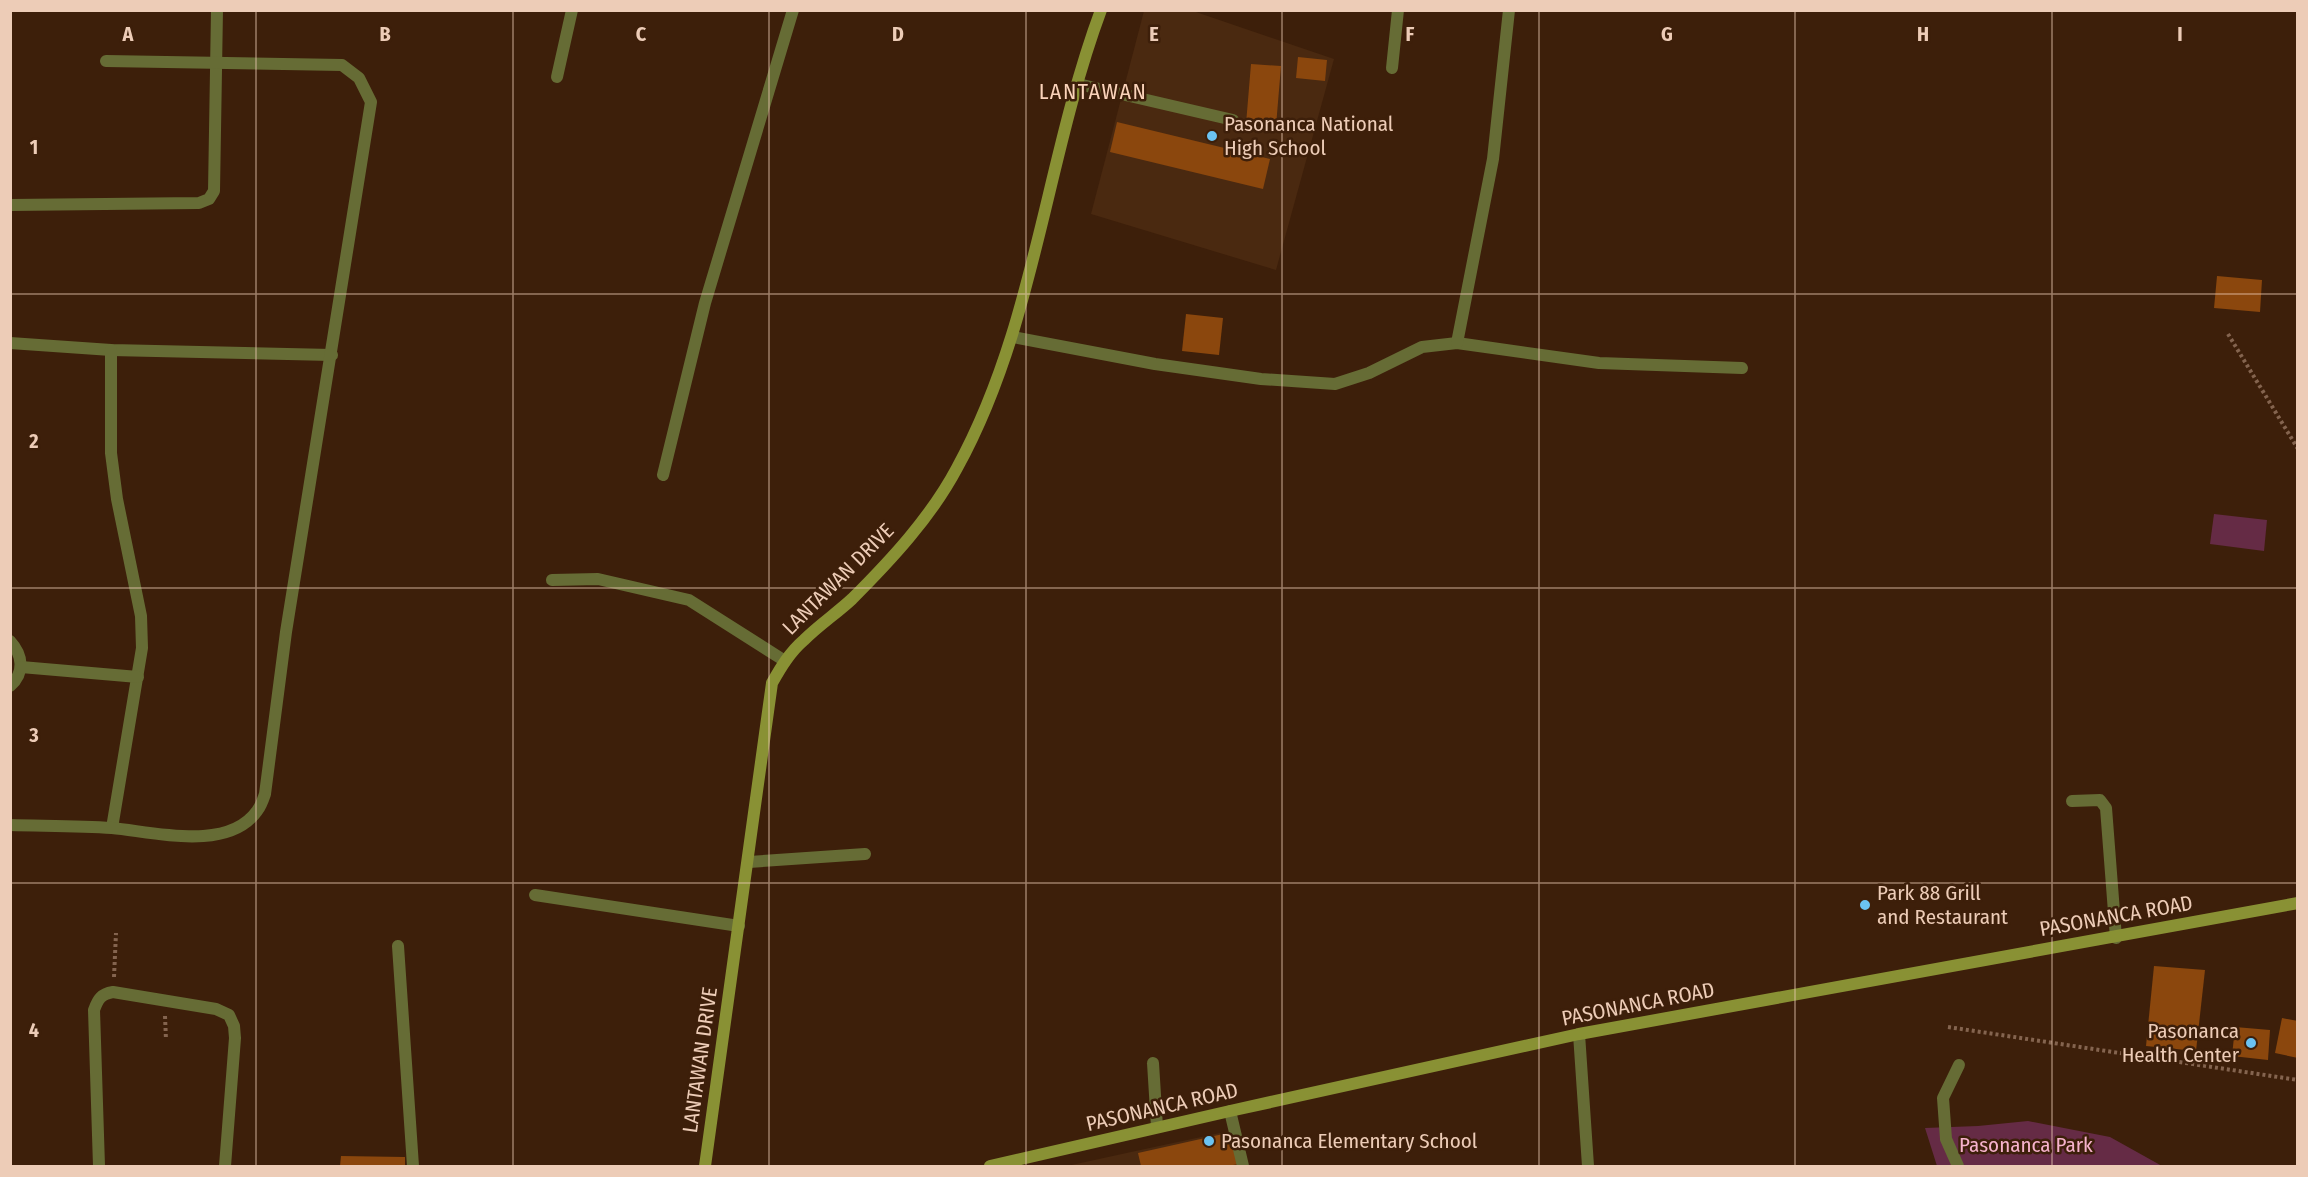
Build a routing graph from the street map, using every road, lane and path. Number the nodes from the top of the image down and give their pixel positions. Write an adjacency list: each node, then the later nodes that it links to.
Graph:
1 (217, 10): 8 (street)
2 (572, 10): 10 (street)
3 (793, 10): 22 (street)
4 (1101, 10): 11 (street, LANTAWAN DRIVE)
5 (1398, 10): 9 (street)
6 (1509, 10): 16 (street)
7 (106, 61): 8 (street)
8 (216, 63): 13 (street); 19 (street)
9 (1392, 68)
10 (557, 77)
11 (1078, 84): 12 (street); 15 (street, LANTAWAN DRIVE)
12 (1233, 120)
13 (10, 205)
14 (2228, 334): 21 (path)
15 (1012, 337): 16 (street); 25 (street, LANTAWAN DRIVE)
16 (1457, 343): 20 (street)
17 (10, 344): 18 (street)
18 (111, 350): 19 (street); 27 (street)
19 (332, 355): 31 (street)
20 (1742, 368)
21 (2298, 449)
22 (663, 475)
23 (552, 580): 25 (street)
24 (10, 641): 26 (street)
25 (784, 661): 33 (street, LANTAWAN DRIVE)
26 (21, 667): 27 (street); 28 (street)
27 (138, 677): 31 (street)
28 (10, 686)
29 (2072, 801): 38 (street)
30 (10, 825): 31 (street)
31 (112, 828)
32 (865, 854): 33 (street)
33 (749, 862): 36 (street, LANTAWAN DRIVE)
34 (535, 895): 36 (street)
35 (2298, 903): 38 (street, PASONANCA ROAD)
36 (739, 926): 53 (street, LANTAWAN DRIVE)
37 (116, 933): 40 (path)
38 (2116, 938): 43 (street, PASONANCA ROAD)
39 (398, 946): 52 (street)
40 (113, 992): 41 (street); 50 (street)
41 (163, 1000): 44 (path); 51 (street)
42 (1948, 1027): 47 (path)
43 (1579, 1035): 48 (street, PASONANCA ROAD); 56 (street)
44 (166, 1040)
45 (1153, 1063): 49 (street)
46 (1959, 1065): 57 (street)
47 (2298, 1080)
48 (1230, 1111): 49 (street, PASONANCA ROAD); 55 (street)
49 (1157, 1128): 54 (street, PASONANCA ROAD)
50 (99, 1167)
51 (225, 1167)
52 (413, 1167)
53 (705, 1167)
54 (990, 1167)
55 (1243, 1167)
56 (1588, 1167)
57 (1958, 1167)

